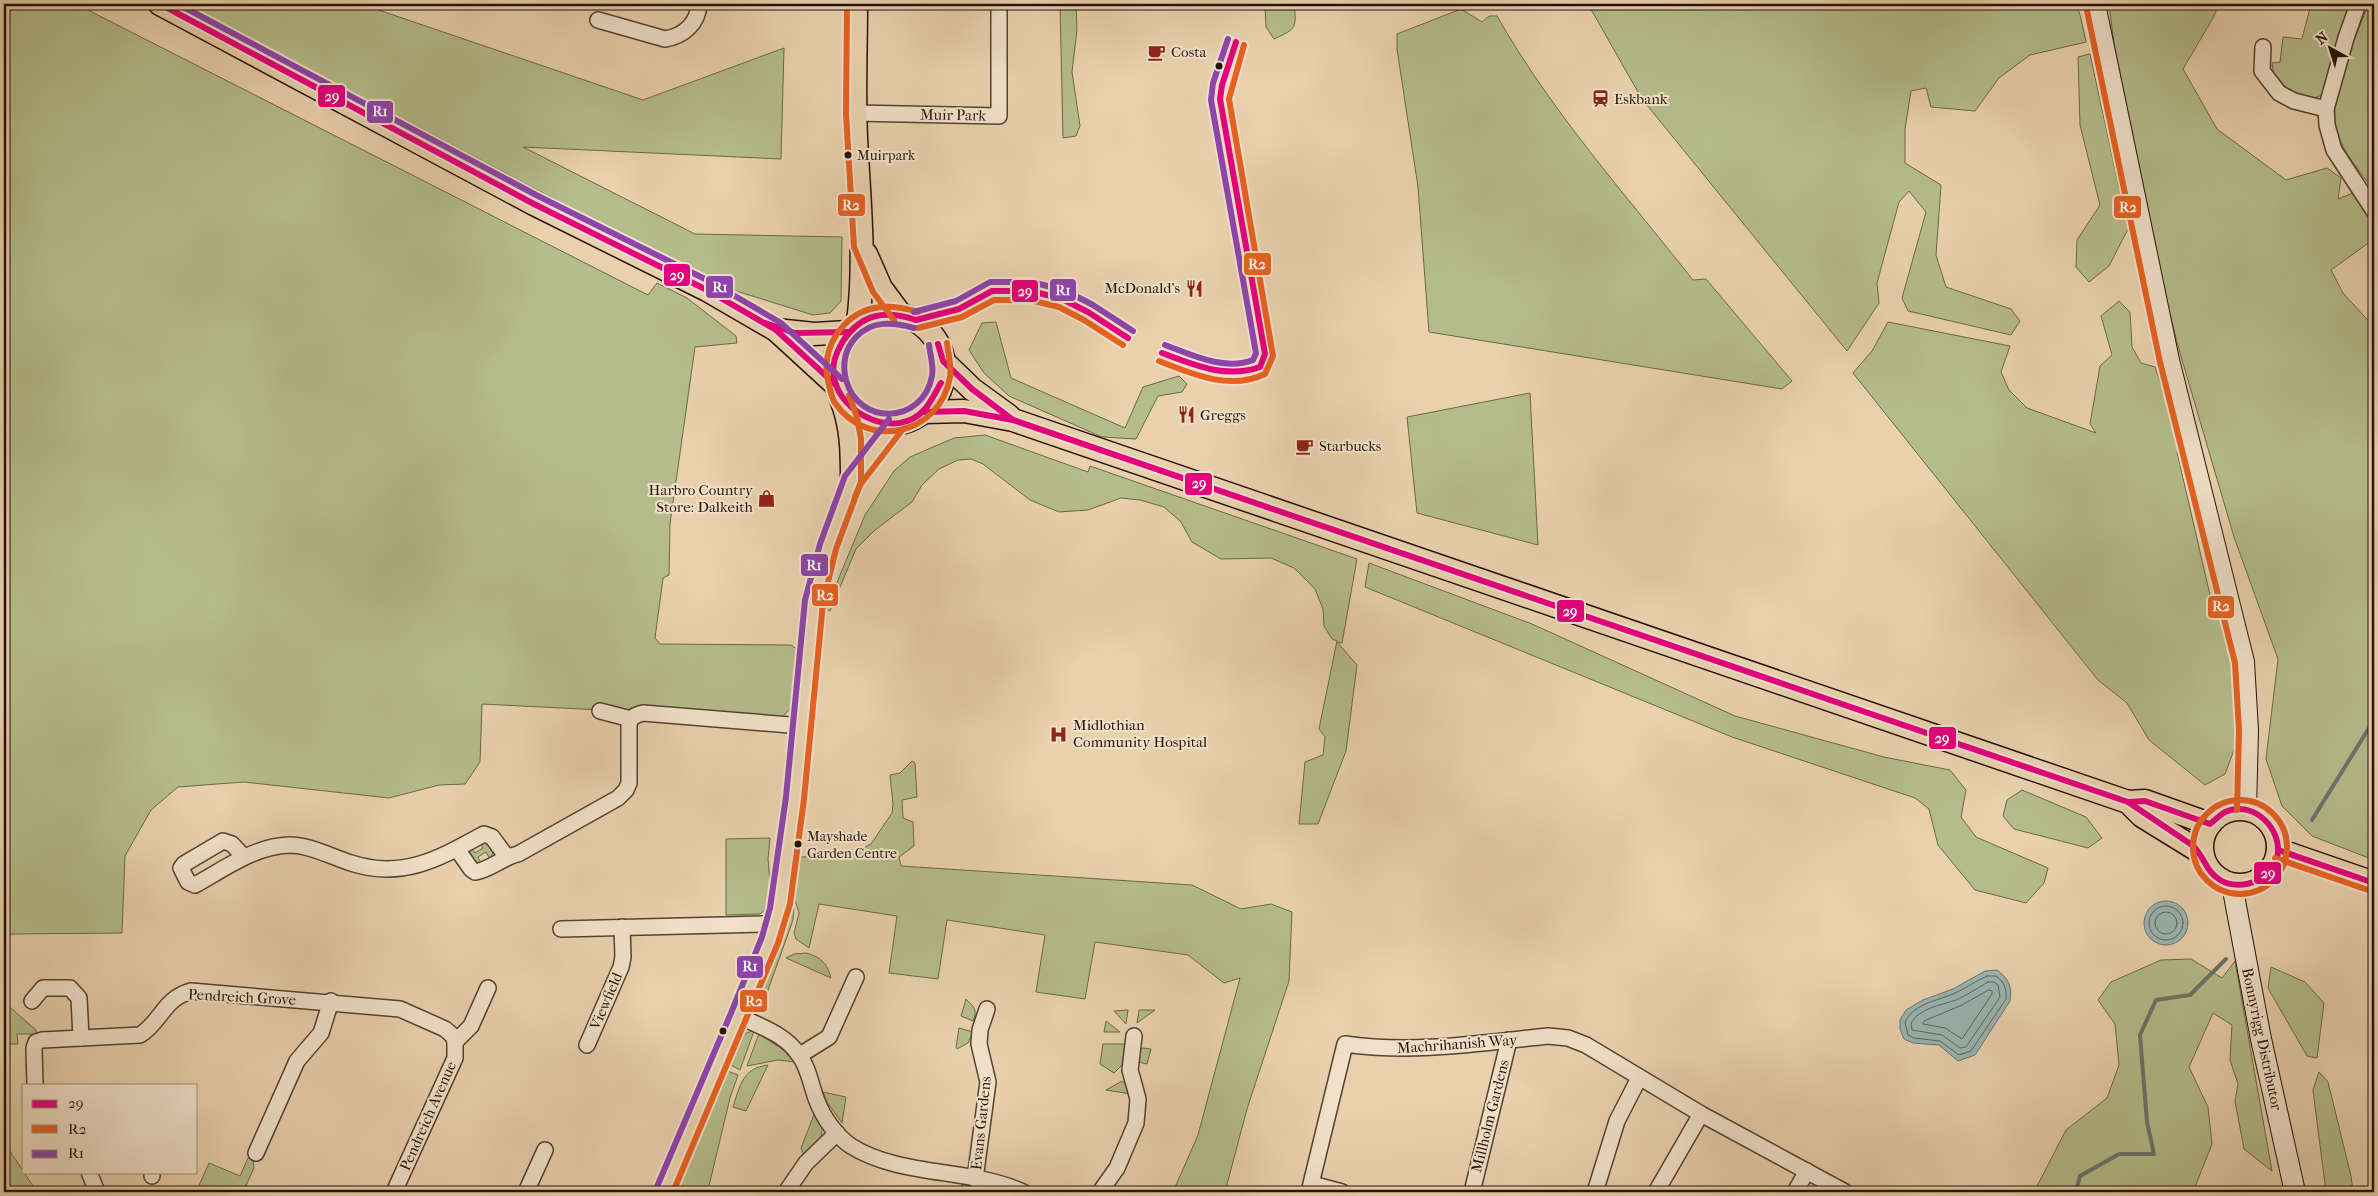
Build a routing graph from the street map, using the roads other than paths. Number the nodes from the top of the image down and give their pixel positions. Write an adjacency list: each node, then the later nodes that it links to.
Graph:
1 (160, 4): 15 (main road)
2 (699, 4): 7 (street)
3 (856, 4): 10 (main road)
4 (999, 4): 10 (street, Muir Park)
5 (2094, 4): 26 (main road)
6 (2358, 4): 9 (street)
7 (598, 20)
8 (2263, 47): 9 (street)
9 (2326, 109): 11 (street)
10 (855, 113): 12 (main road)
11 (2374, 211)
12 (863, 246): 13 (main road); 14 (main road)
13 (901, 315): 14 (main road); 16 (main road)
14 (853, 327): 15 (main road); 17 (main road)
15 (776, 330): 17 (main road)
16 (943, 361): 18 (main road); 19 (main road)
17 (838, 392): 20 (main road); 21 (main road)
18 (924, 412): 19 (main road); 20 (main road)
19 (1013, 420): 25 (main road)
20 (896, 424): 21 (main road)
21 (852, 481): 24 (main road)
22 (600, 711): 23 (street)
23 (631, 719): 24 (street); 31 (street)
24 (802, 726): 35 (main road)
25 (2128, 802): 27 (main road); 30 (main road)
26 (2246, 810): 27 (main road); 29 (main road)
27 (2210, 824): 30 (main road)
28 (457, 849): 31 (street); 31 (street); 32 (street)
29 (2278, 850): 33 (main road); 34 (main road)
30 (2202, 854): 34 (main road)
31 (506, 856)
32 (244, 857)
33 (2374, 883)
34 (2232, 885): 73 (main road, Bonnyrigg Distributor)
35 (775, 926): 36 (street); 43 (main road)
36 (622, 927): 37 (street); 48 (street, Viewfield)
37 (561, 929)
38 (856, 977): 49 (street)
39 (488, 988): 47 (street, Pendreich Avenue)
40 (32, 1001): 45 (street)
41 (331, 1001): 45 (street, Pendreich Grove); 47 (street, Pendreich Grove); 55 (street)
42 (987, 1009): 58 (street, Evans Gardens)
43 (739, 1016): 49 (street); 63 (main road)
44 (1134, 1036): 66 (street)
45 (81, 1038): 51 (street, Pendreich Grove)
46 (1510, 1040): 50 (street, Machrihanish Way); 59 (street, Machrihanish Way); 68 (street, Millholm Gardens)
47 (455, 1042): 61 (street, Pendreich Avenue)
48 (587, 1045)
49 (800, 1055): 53 (street)
50 (1640, 1078): 52 (street, Machrihanish Way); 69 (street)
51 (35, 1084)
52 (1701, 1114): 56 (street, Machrihanish Way); 70 (street)
53 (837, 1133): 58 (street); 64 (street)
54 (546, 1150): 62 (street)
55 (256, 1153)
56 (1807, 1171): 71 (street); 72 (street, Machrihanish Way)
57 (91, 1174): 60 (street)
58 (975, 1179): 65 (street)
59 (1310, 1188): 67 (street)
60 (97, 1192)
61 (394, 1192)
62 (526, 1192)
63 (664, 1192)
64 (786, 1192)
65 (1023, 1192)
66 (1100, 1192)
67 (1342, 1192)
68 (1472, 1192)
69 (1595, 1192)
70 (1656, 1192)
71 (1795, 1192)
72 (1845, 1192)
73 (2295, 1192)

